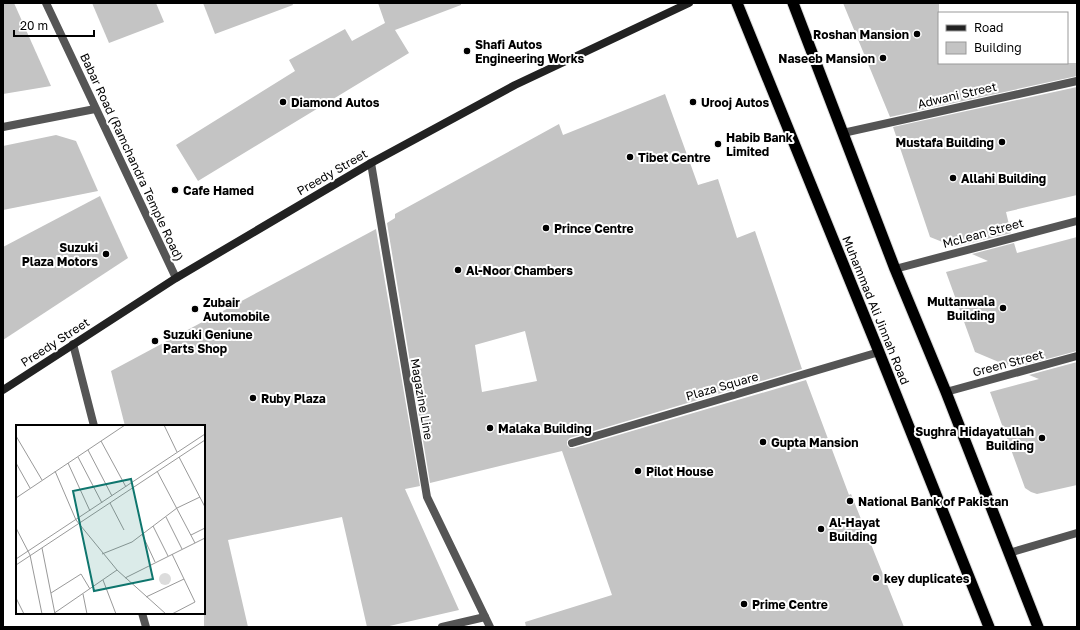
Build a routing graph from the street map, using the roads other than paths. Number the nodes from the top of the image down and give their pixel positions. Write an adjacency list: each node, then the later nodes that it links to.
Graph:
1 (46, 3): 6 (street, Babar Road (Ramchandra Temple Road))
2 (689, 3): 9 (main road, Preedy Street)
3 (737, 3): 14 (highway, Muhammad Ali Jinnah Road)
4 (793, 3): 8 (highway)
5 (1077, 81): 8 (street, Adwani Street)
6 (95, 109): 7 (street); 12 (street, Babar Road (Ramchandra Temple Road))
7 (3, 127)
8 (843, 133): 11 (highway)
9 (371, 163): 12 (main road, Preedy Street); 23 (street, Magazine Line)
10 (1077, 221): 11 (street, McLean Street)
11 (895, 269): 17 (highway)
12 (176, 278): 13 (main road, Preedy Street)
13 (73, 344): 16 (main road, Preedy Street); 18 (street)
14 (879, 352): 19 (street, Plaza Square); 27 (highway, Muhammad Ali Jinnah Road)
15 (1077, 356): 17 (street, Green Street)
16 (3, 390)
17 (946, 392): 21 (highway)
18 (94, 425)
19 (572, 443)
20 (1077, 533): 21 (street)
21 (1009, 553): 28 (highway)
22 (142, 614): 24 (street)
23 (485, 617): 25 (street); 26 (street, Magazine Line)
24 (146, 627)
25 (442, 627)
26 (490, 627)
27 (989, 627)
28 (1038, 627)

